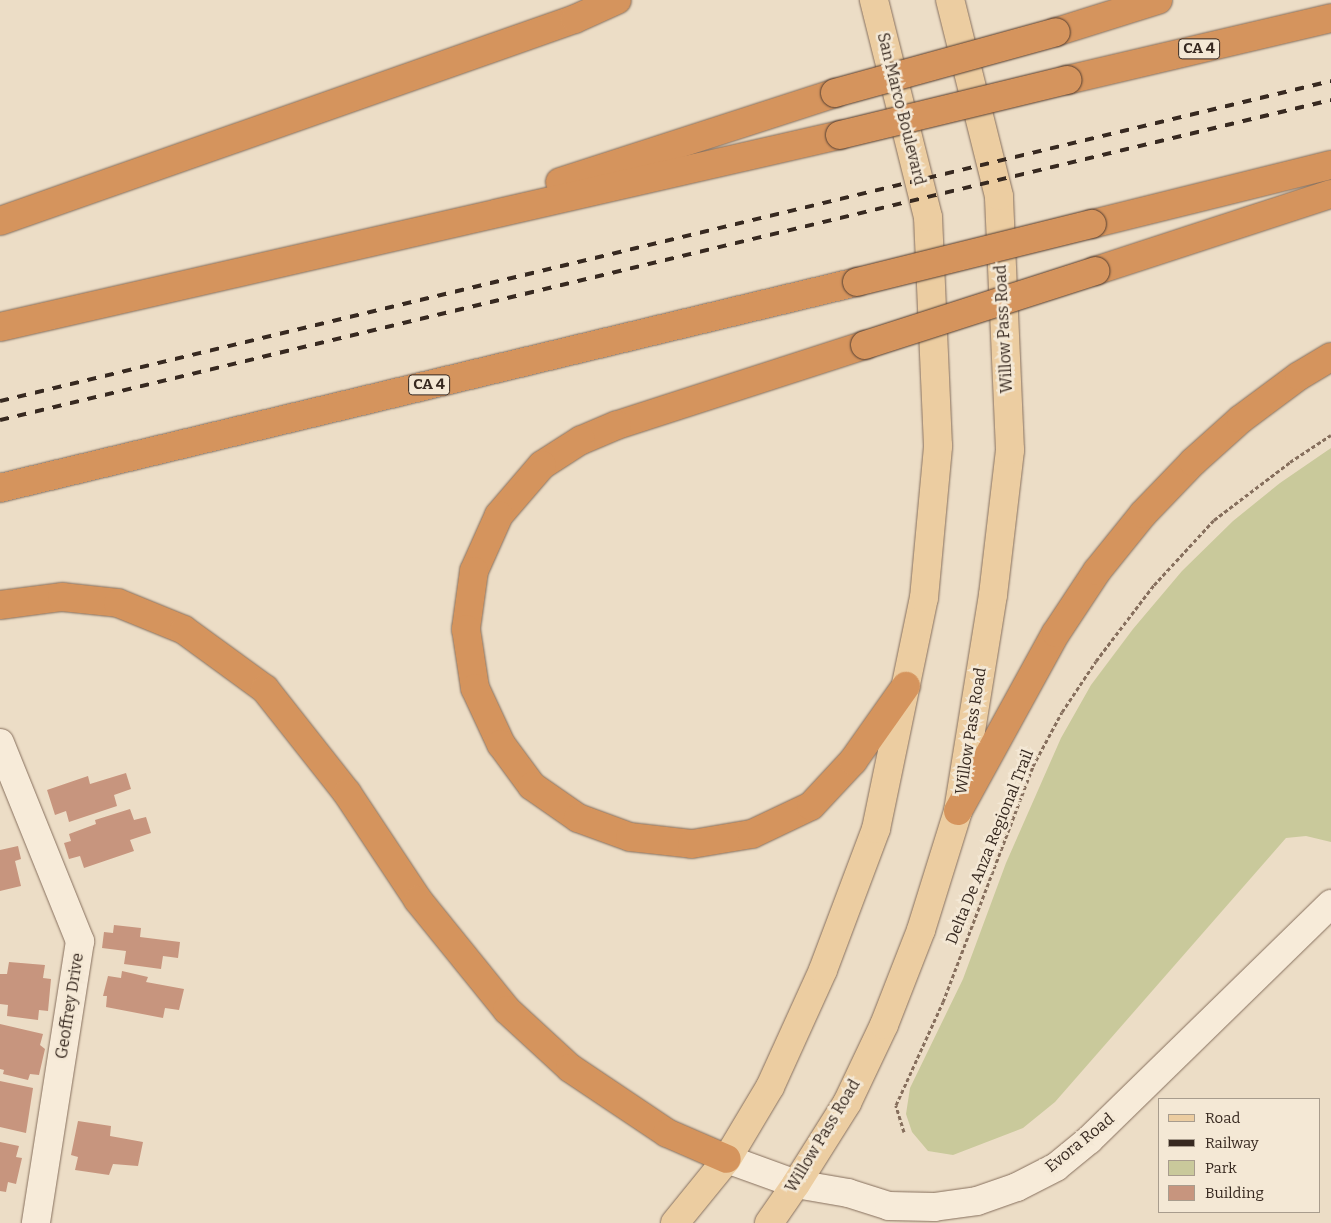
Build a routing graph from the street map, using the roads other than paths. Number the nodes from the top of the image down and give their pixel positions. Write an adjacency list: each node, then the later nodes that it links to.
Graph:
1 (617, 0): 8 (highway)
2 (874, 0): 14 (main road, San Marco Boulevard)
3 (950, 0): 16 (main road, Willow Pass Road)
4 (1158, 0): 9 (highway, bridge)
5 (1331, 18): 9 (highway, CA 4, bridge)
6 (1331, 165): 12 (highway, CA 4, bridge)
7 (1331, 194): 14 (highway, bridge)
8 (0, 221)
9 (390, 238): 10 (highway, CA 4)
10 (0, 327)
11 (1331, 356): 16 (highway)
12 (0, 488)
13 (0, 605): 18 (highway)
14 (906, 686): 18 (main road)
15 (0, 743): 20 (street, Geoffrey Drive)
16 (958, 811): 19 (main road, Willow Pass Road)
17 (1331, 904): 19 (street, Evora Road)
18 (727, 1159): 19 (street, Evora Road); 21 (main road)
19 (796, 1184): 22 (main road, Willow Pass Road)
20 (36, 1223)
21 (675, 1223)
22 (769, 1223)

